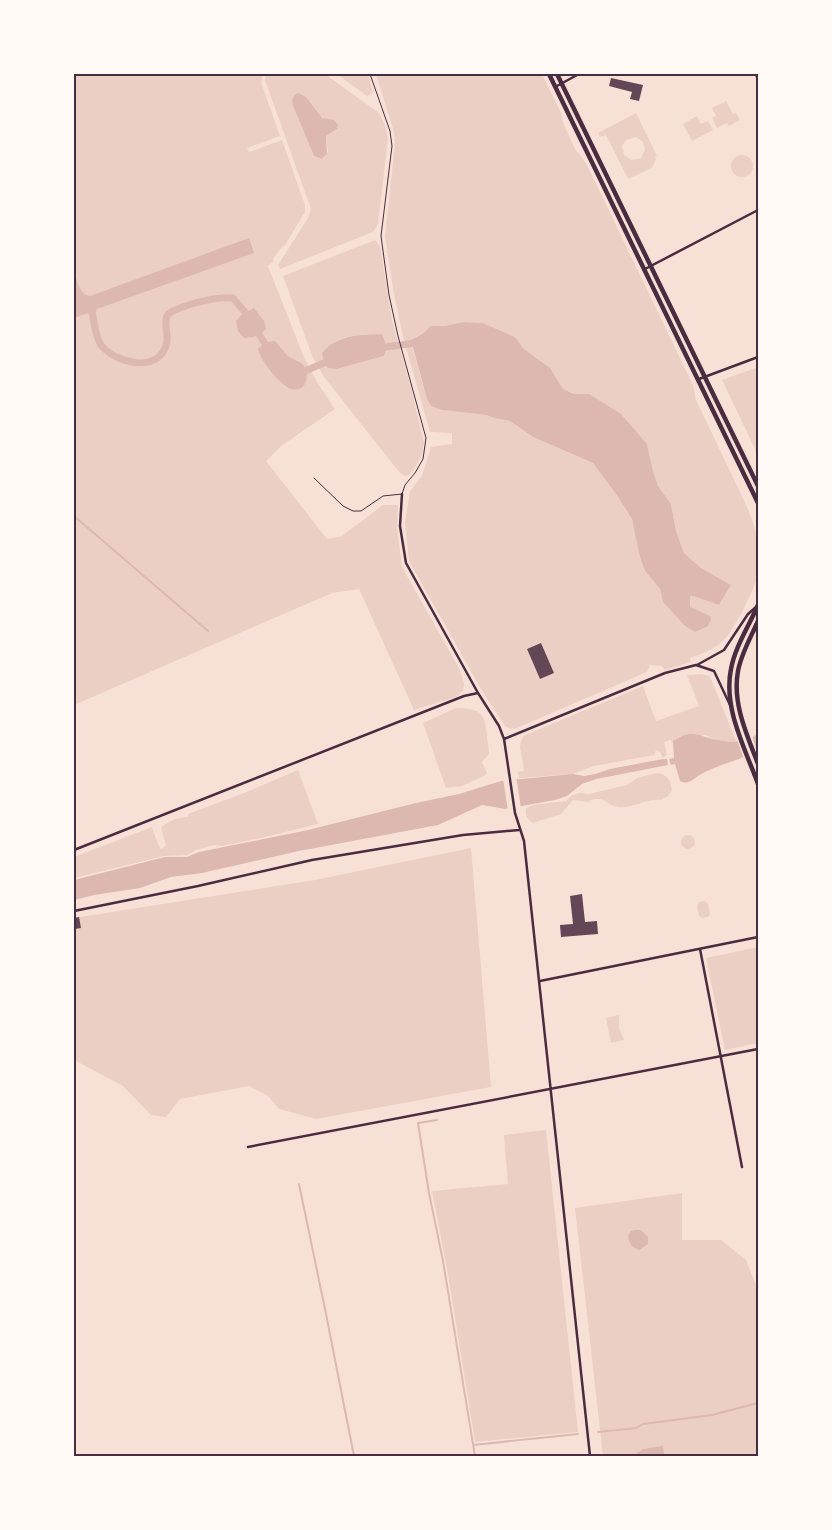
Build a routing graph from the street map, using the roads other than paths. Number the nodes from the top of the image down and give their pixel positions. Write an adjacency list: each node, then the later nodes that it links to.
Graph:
1 (370, 74): 17 (lane)
2 (549, 74): 8 (main road)
3 (557, 74): 7 (main road)
4 (579, 74): 7 (street)
5 (756, 74): 6 (street)
6 (758, 80)
7 (562, 84): 8 (street); 10 (main road)
8 (555, 87): 11 (main road)
9 (758, 210): 10 (street)
10 (651, 266): 11 (street); 13 (main road)
11 (645, 270): 14 (main road)
12 (758, 358): 13 (street)
13 (705, 377): 14 (street); 16 (main road)
14 (699, 379): 18 (main road)
15 (314, 478): 17 (lane)
16 (758, 486)
17 (402, 494): 22 (street)
18 (758, 503)
19 (758, 605): 21 (street); 23 (main road)
20 (758, 621): 25 (main road)
21 (696, 666): 23 (street); 24 (street)
22 (478, 693): 24 (street); 28 (street)
23 (732, 711): 26 (main road)
24 (504, 739): 27 (street)
25 (757, 762)
26 (758, 784)
27 (520, 830): 29 (street); 32 (street)
28 (74, 850)
29 (74, 911)
30 (758, 937): 31 (street)
31 (700, 949): 32 (street); 34 (street)
32 (540, 982): 35 (street)
33 (758, 1049): 34 (street)
34 (721, 1056): 35 (street); 37 (street)
35 (551, 1089): 36 (street); 38 (street)
36 (248, 1146)
37 (742, 1167)
38 (590, 1456)

